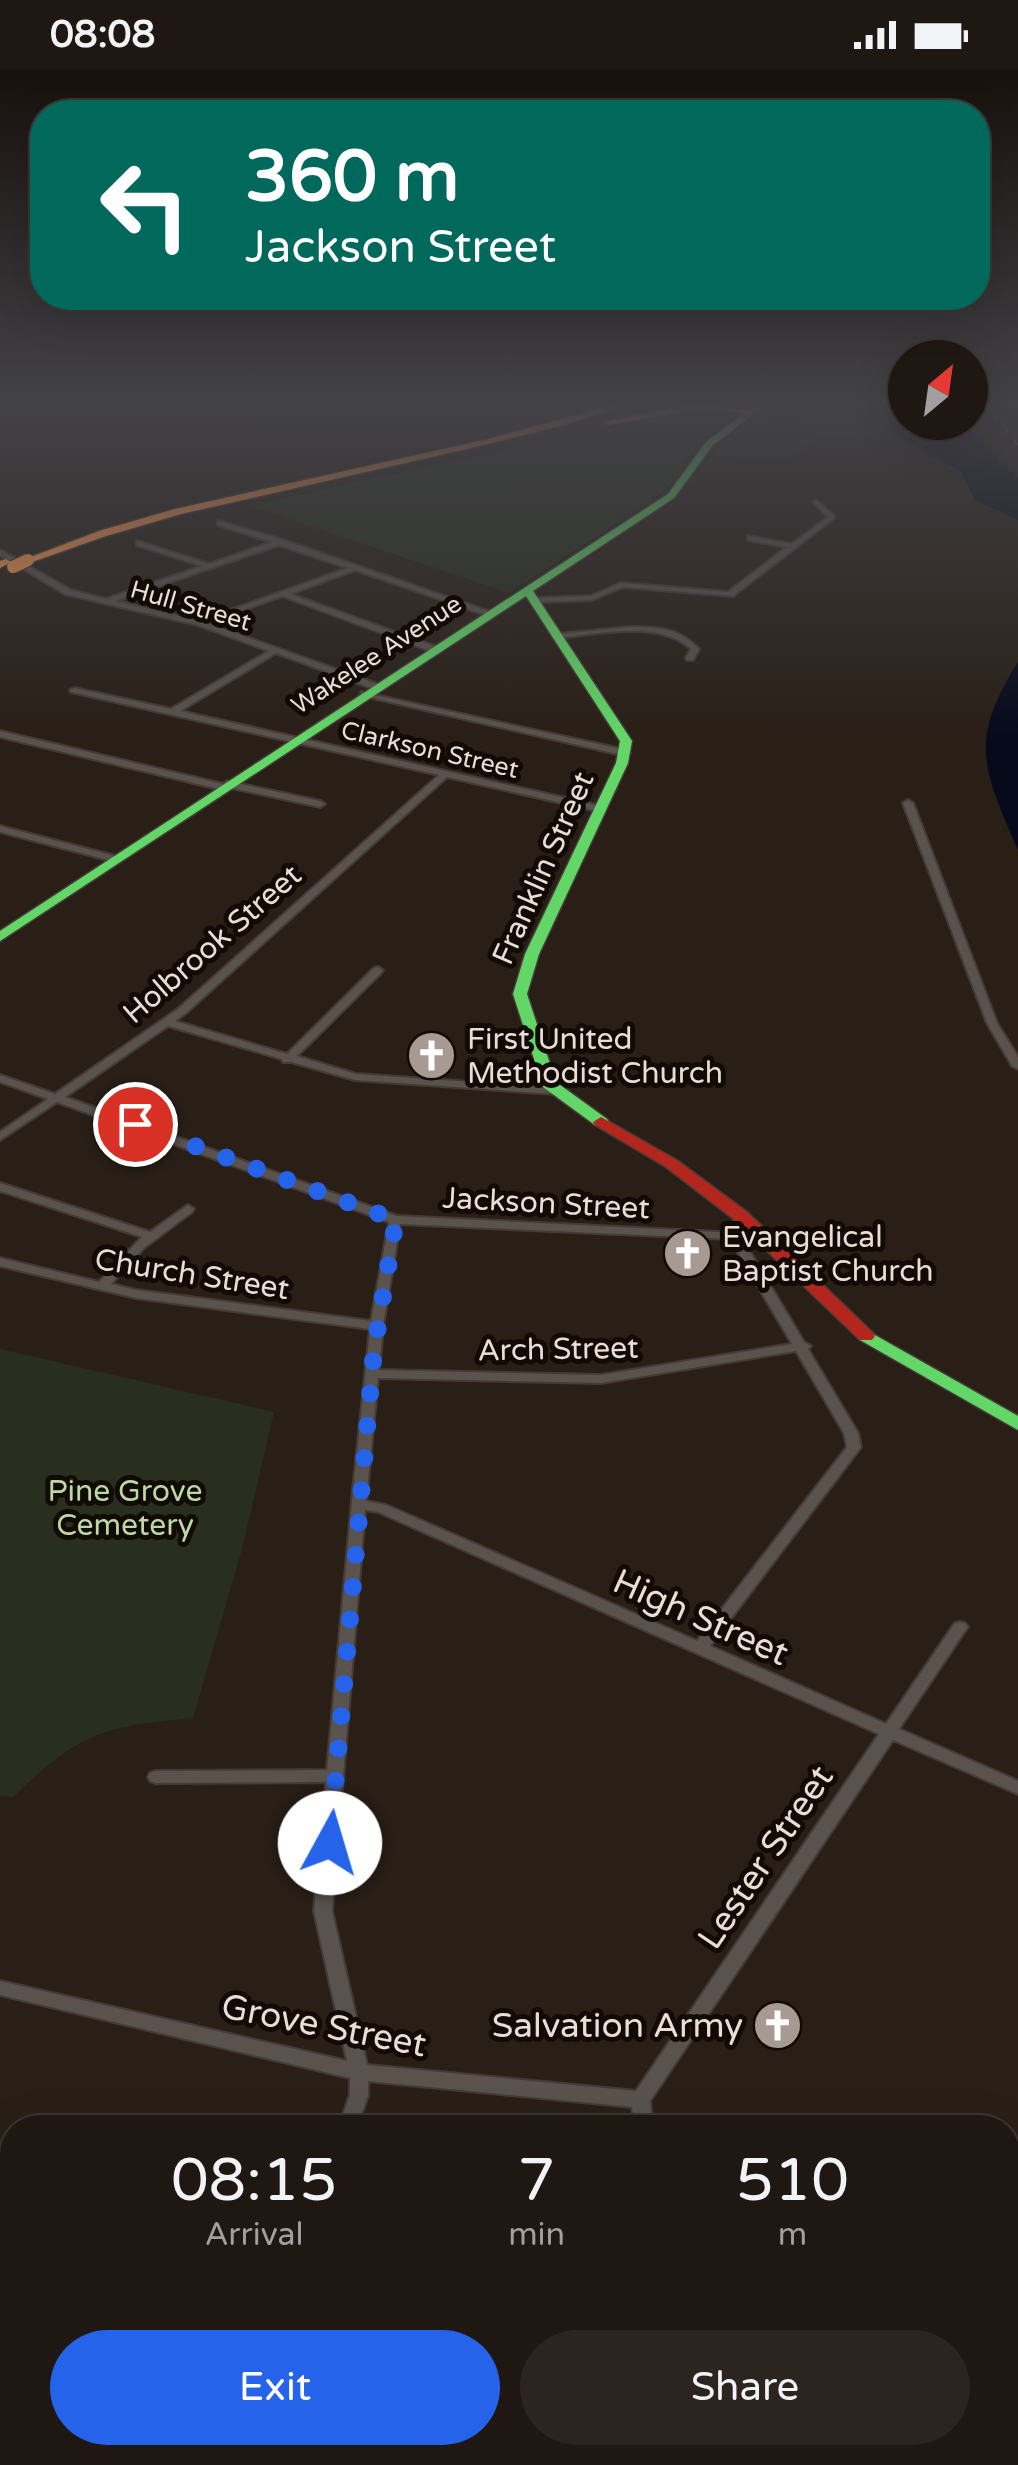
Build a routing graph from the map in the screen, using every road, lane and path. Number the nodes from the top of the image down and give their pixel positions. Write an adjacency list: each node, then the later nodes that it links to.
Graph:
1 (146, 513): 10 (main road)
2 (164, 513): 10 (main road)
3 (647, 513): 14 (main road, Wakelee Avenue)
4 (827, 513): 9 (street)
5 (222, 522): 7 (street)
6 (752, 538): 9 (street)
7 (280, 542): 11 (street); 12 (street)
8 (140, 543): 11 (street)
9 (792, 546): 14 (street)
10 (10, 562): 15 (street, Hull Street)
11 (208, 566): 15 (street)
12 (355, 568): 13 (street); 16 (street)
13 (283, 594): 17 (street); 19 (street)
14 (532, 595): 16 (main road, Wakelee Avenue); 18 (main road, Franklin Street)
15 (105, 602): 17 (street, Hull Street)
16 (489, 613): 19 (main road, Wakelee Avenue)
17 (200, 622): 20 (street, Hull Street)
18 (558, 636): 21 (street); 27 (main road, Franklin Street)
19 (434, 649): 23 (main road, Wakelee Avenue)
20 (275, 650): 23 (street, Hull Street); 24 (street)
21 (690, 658)
22 (74, 690): 24 (street, Clarkson Street)
23 (371, 690): 26 (main road, Wakelee Avenue); 27 (street, Hull Street)
24 (173, 712): 26 (street, Clarkson Street)
25 (0, 734): 29 (street)
26 (294, 740): 28 (street, Clarkson Street); 29 (main road, Wakelee Avenue)
27 (626, 754): 32 (main road, Franklin Street)
28 (446, 773): 32 (street, Clarkson Street); 37 (street, Holbrook Street)
29 (225, 785): 31 (street); 34 (main road, Wakelee Avenue)
30 (908, 803): 39 (street)
31 (320, 804)
32 (601, 809): 41 (main road, Franklin Street)
33 (0, 829): 34 (street)
34 (116, 859): 35 (main road, Wakelee Avenue)
35 (0, 937)
36 (378, 970): 38 (street)
37 (167, 1022): 38 (street); 42 (street, Holbrook Street)
38 (286, 1060): 41 (street)
39 (1018, 1066)
40 (0, 1078): 42 (street, Jackson Street)
41 (554, 1092): 47 (main road)
42 (61, 1097): 43 (street, Holbrook Street); 46 (street, Jackson Street)
43 (0, 1137)
44 (0, 1188): 48 (street)
45 (188, 1209): 48 (street)
46 (396, 1220): 47 (street, Jackson Street); 51 (street)
47 (738, 1226): 52 (street); 54 (main road)
48 (150, 1236): 50 (street)
49 (0, 1262): 50 (street, Church Street)
50 (102, 1286): 51 (street, Church Street)
51 (377, 1326): 53 (street)
52 (804, 1346): 53 (street, Arch Street); 57 (street)
53 (372, 1374): 55 (street)
54 (1018, 1424)
55 (359, 1504): 57 (street, High Street); 59 (street)
56 (960, 1626): 58 (street, Lester Street)
57 (700, 1650): 58 (street, High Street)
58 (888, 1732): 61 (street, High Street); 64 (street, Lester Street)
59 (336, 1776): 60 (street); 63 (street)
60 (156, 1777)
61 (1018, 1788)
62 (0, 1988): 63 (street, Grove Street)
63 (359, 2072): 64 (street, Grove Street); 65 (street)
64 (641, 2100): 66 (street)
65 (352, 2115)
66 (643, 2115)

